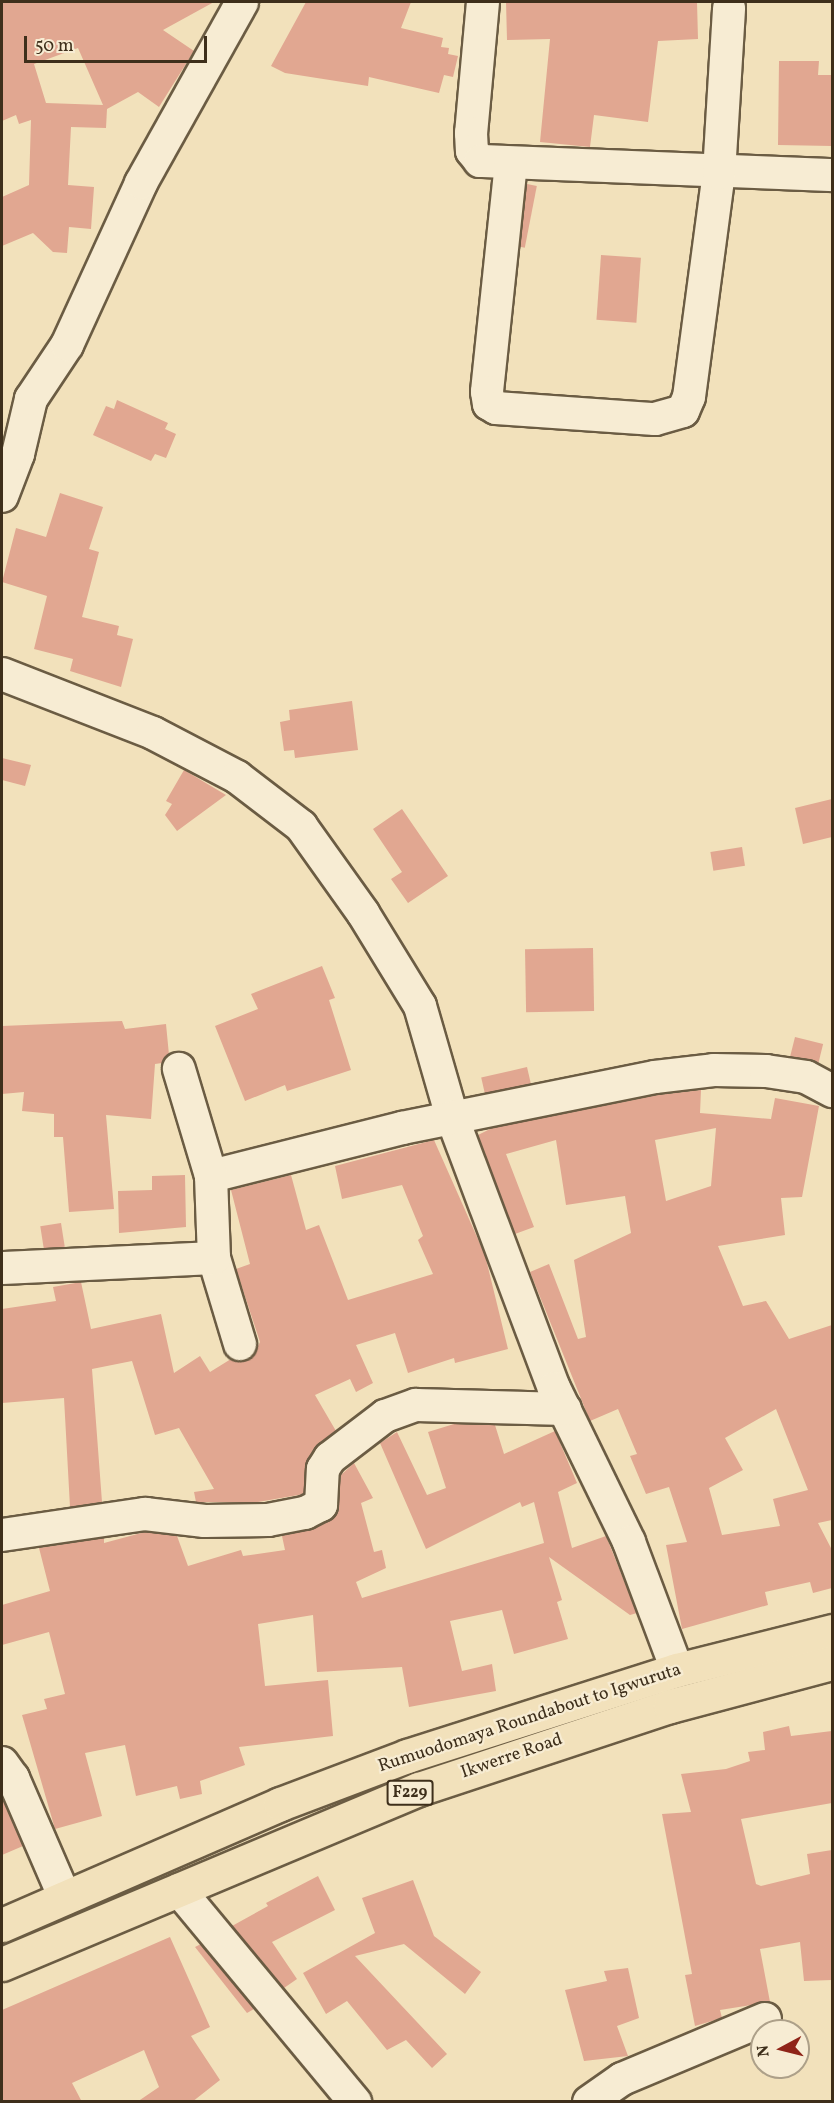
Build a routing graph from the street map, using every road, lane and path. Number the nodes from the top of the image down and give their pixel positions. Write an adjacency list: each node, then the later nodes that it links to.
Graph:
1 (242, 2): 7 (street)
2 (483, 2): 4 (street)
3 (729, 8): 5 (street)
4 (512, 163): 5 (street); 5 (street)
5 (719, 173): 6 (street)
6 (832, 175)
7 (2, 496)
8 (2, 674): 11 (street)
9 (179, 1069): 12 (street)
10 (832, 1091): 11 (street)
11 (452, 1117): 12 (street); 16 (street)
12 (211, 1176): 13 (street)
13 (214, 1258): 14 (street); 15 (street)
14 (2, 1268)
15 (240, 1344)
16 (565, 1409): 17 (street); 20 (street)
17 (2, 1535)
18 (832, 1631): 20 (main road, Rumuodomaya Roundabout to Igwuruta / F229)
19 (832, 1663): 22 (main road, Ikwerre Road / F229)
20 (677, 1670): 23 (main road, Rumuodomaya Roundabout to Igwuruta / F229)
21 (2, 1763): 23 (street)
22 (179, 1890): 25 (main road, Ikwerre Road / F229); 27 (street)
23 (65, 1898): 24 (main road, Rumuodomaya Roundabout to Igwuruta / F229)
24 (2, 1925)
25 (2, 1964)
26 (750, 2025): 28 (street)
27 (355, 2102)
28 (589, 2102)

